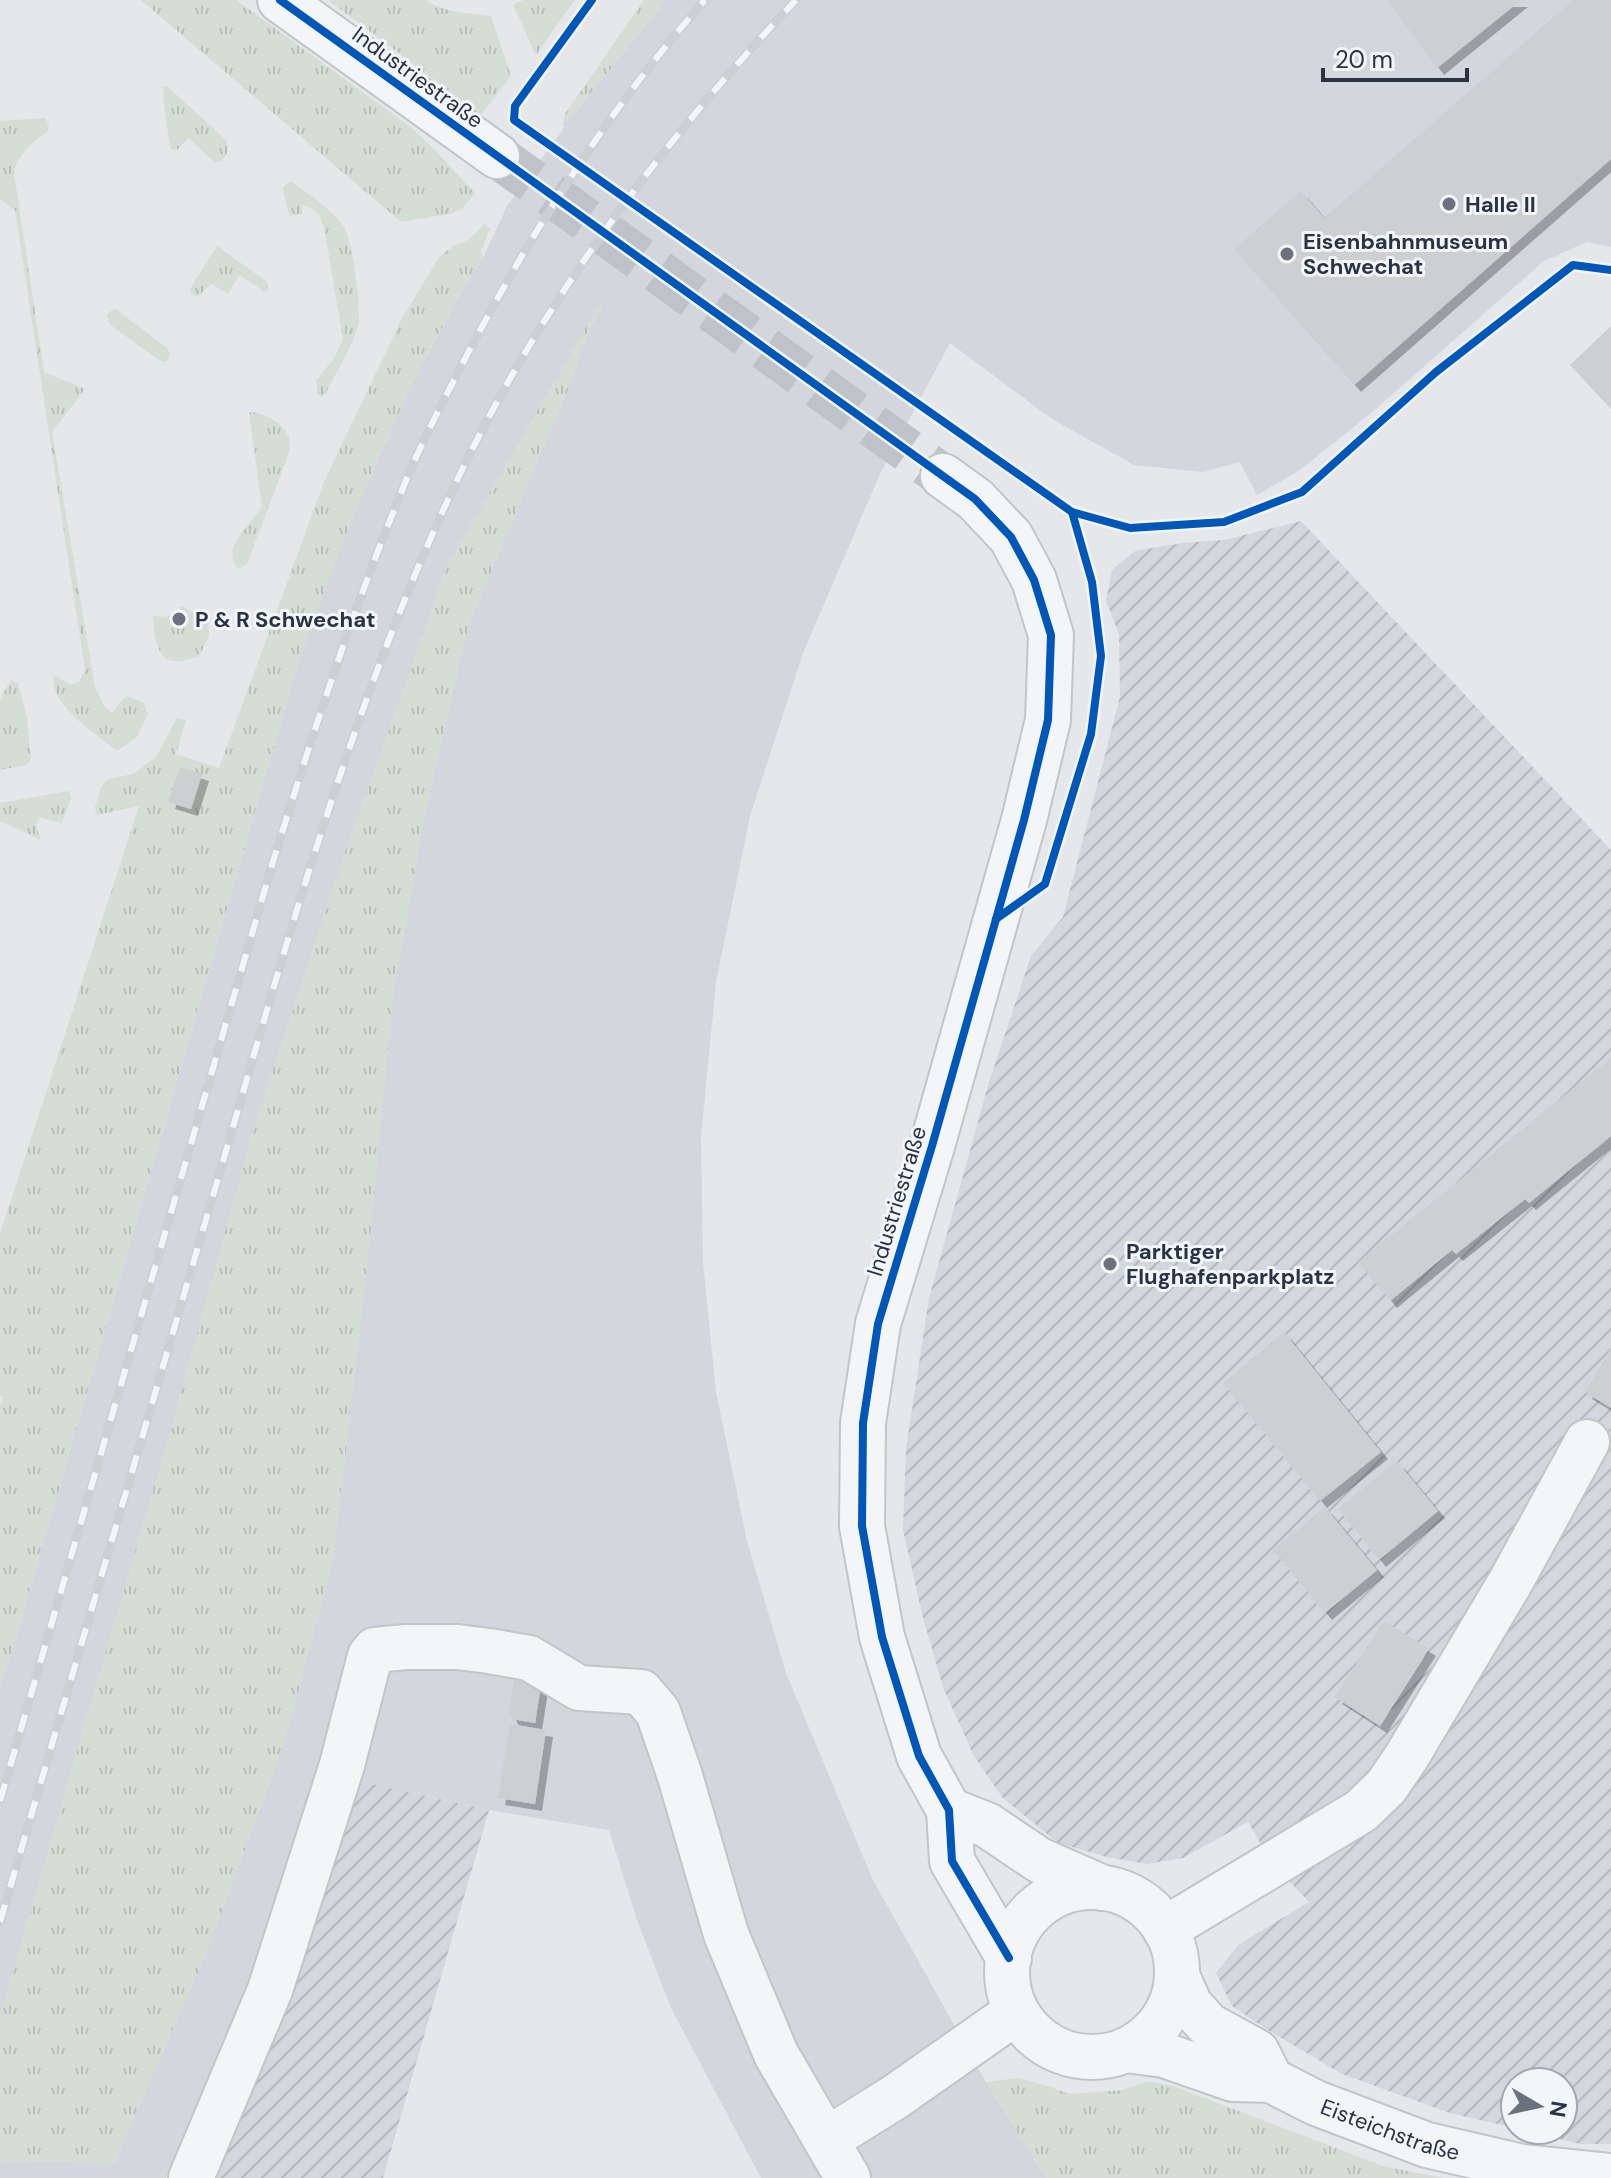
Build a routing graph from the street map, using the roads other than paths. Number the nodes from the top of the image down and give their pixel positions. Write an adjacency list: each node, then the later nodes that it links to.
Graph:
1 (280, 0): 2 (street, Industriestraße)
2 (497, 156)
3 (943, 476): 5 (street, Industriestraße)
4 (1587, 1442): 7 (street)
5 (949, 1810): 6 (street); 8 (street, Industriestraße)
6 (1104, 1888): 7 (street); 8 (street)
7 (1165, 1929): 9 (street)
8 (1009, 1958): 10 (street)
9 (1177, 1976): 11 (street); 12 (street, Eisteichstraße)
10 (1016, 2012): 11 (street); 13 (street)
11 (1127, 2050): 12 (street, Eisteichstraße)
12 (1271, 2080): 14 (street, Eisteichstraße)
13 (826, 2140): 15 (street); 16 (street)
14 (1611, 2176)
15 (191, 2178)
16 (848, 2178)

